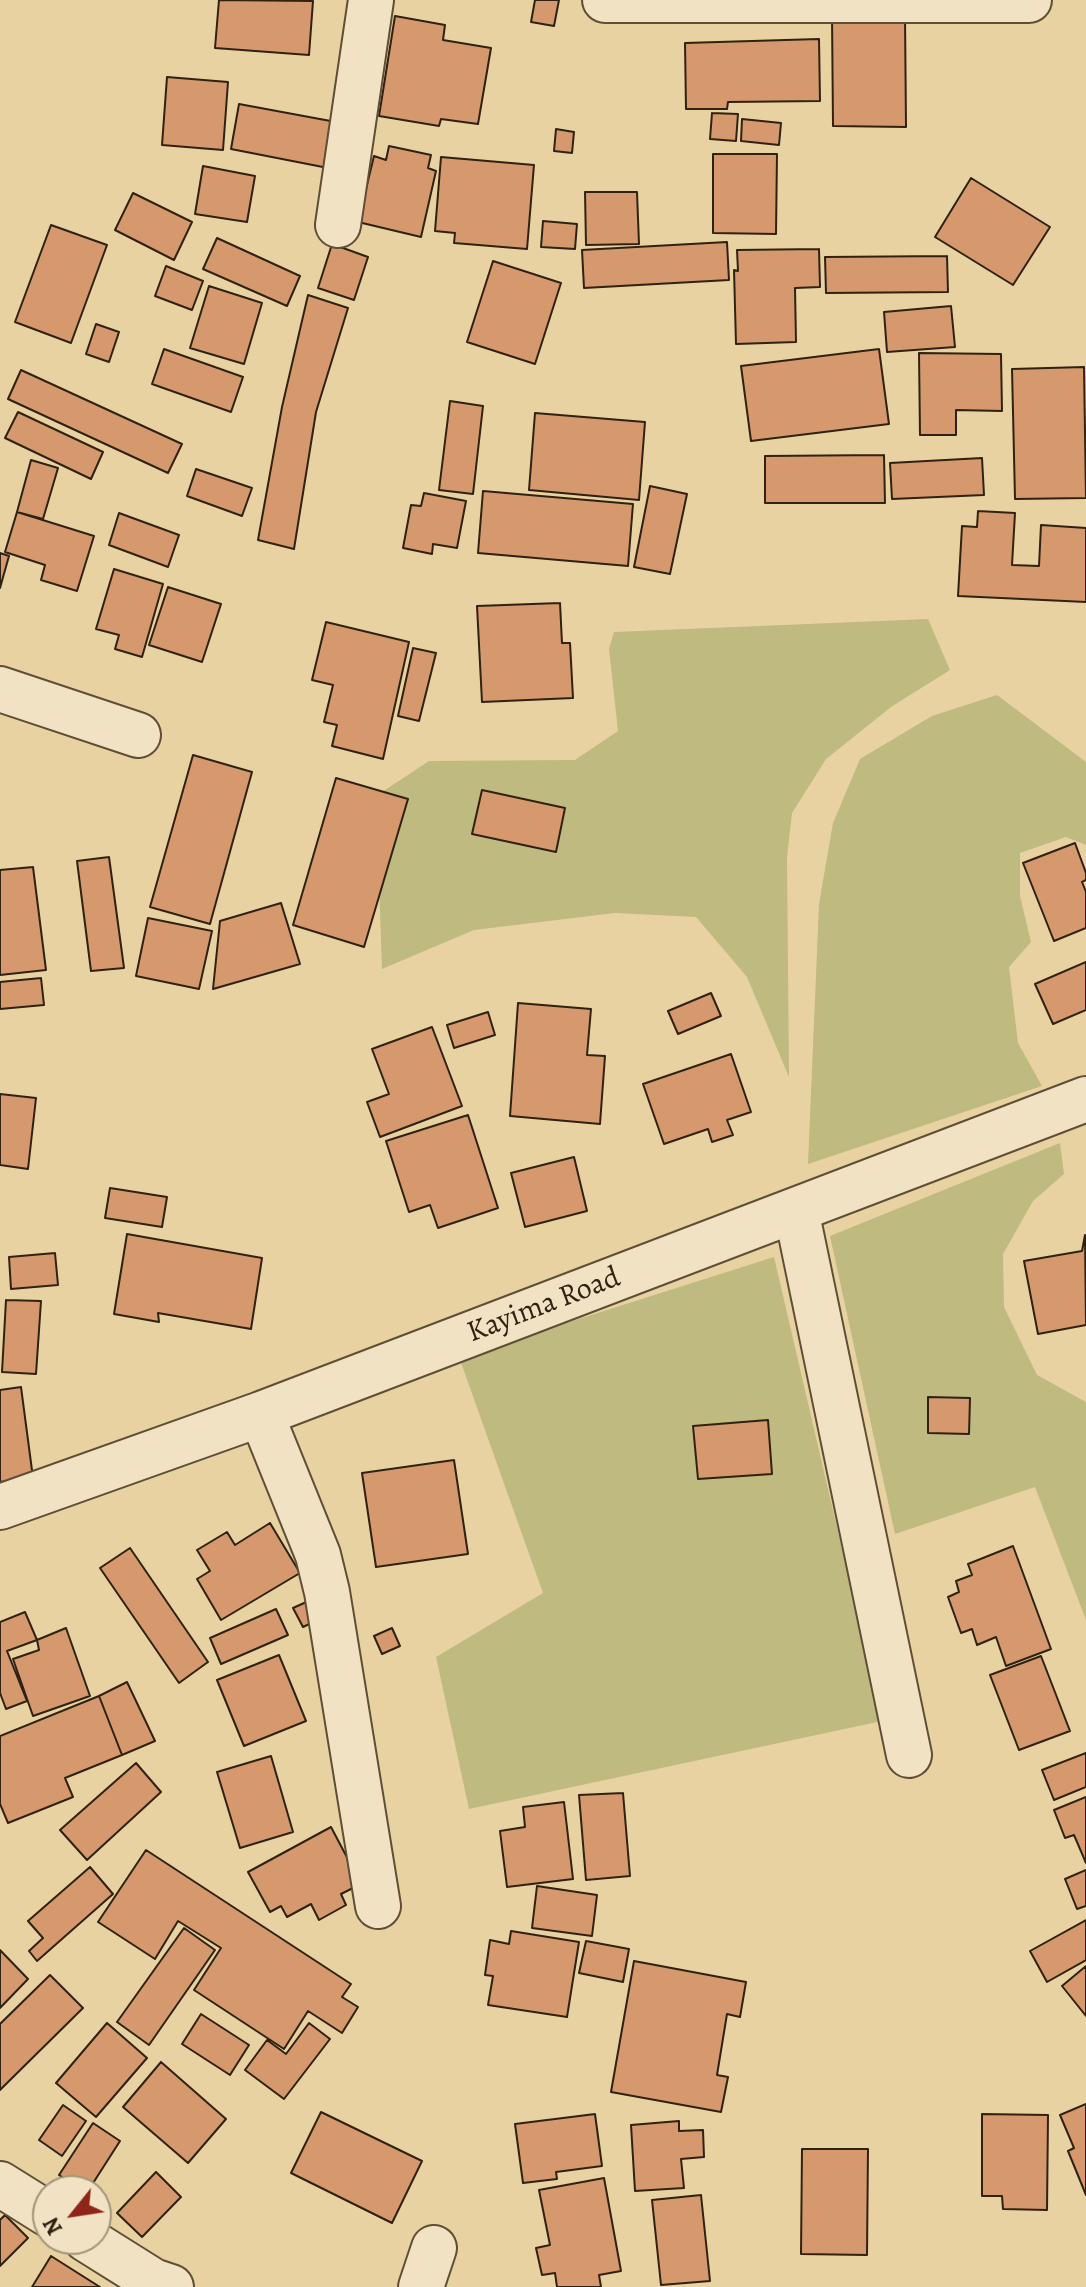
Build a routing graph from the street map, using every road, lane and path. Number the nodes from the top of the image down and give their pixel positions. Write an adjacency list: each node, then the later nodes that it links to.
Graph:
1 (371, 0): 4 (street)
2 (605, 0): 3 (street)
3 (1029, 0)
4 (338, 225)
5 (0, 689): 6 (street)
6 (138, 735)
7 (1086, 1099): 8 (street, Kayima Road)
8 (796, 1210): 9 (street, Kayima Road); 11 (street)
9 (261, 1414): 10 (street, Kayima Road); 12 (street)
10 (0, 1507)
11 (909, 1755)
12 (378, 1906)
13 (0, 2184): 14 (street)
14 (32, 2204)
15 (112, 2255): 16 (street)
16 (171, 2287)

